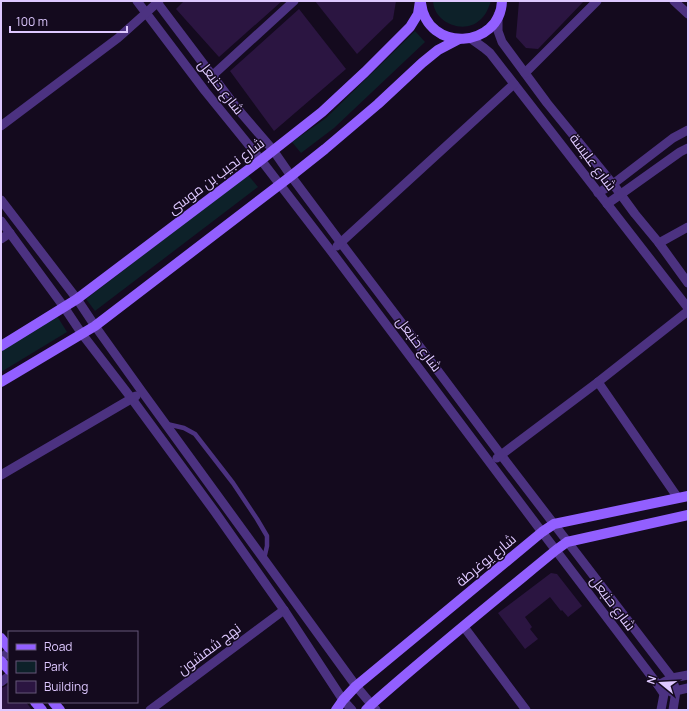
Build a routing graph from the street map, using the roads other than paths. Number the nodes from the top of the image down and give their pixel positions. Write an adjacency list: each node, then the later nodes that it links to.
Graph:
1 (137, 1): 8 (street, شارع حنبعل)
2 (157, 1): 8 (street); 13 (street, شارع حنبعل)
3 (294, 1): 13 (street)
4 (420, 1): 11 (main road); 18 (main road, شارع نجيب بن موسى)
5 (502, 1): 10 (main road)
6 (597, 1): 12 (street)
7 (674, 1): 9 (street)
8 (146, 14): 15 (street); 19 (street, شارع حنبعل)
9 (688, 14)
10 (498, 15): 11 (main road); 12 (street, شارع عليسة)
11 (465, 39): 14 (street, شارع عليسة); 20 (main road)
12 (525, 73): 22 (street, شارع عليسة)
13 (213, 75): 18 (street, شارع حنبعل)
14 (514, 84): 23 (street, شارع عليسة); 31 (street)
15 (1, 126)
16 (688, 130): 22 (street)
17 (688, 148): 24 (street)
18 (273, 150): 19 (main road, شارع نجيب بن موسى); 20 (street, شارع حنبعل)
19 (261, 160): 21 (street, شارع حنبعل); 35 (main road, شارع نجيب بن موسى)
20 (291, 176): 21 (main road); 31 (street, شارع حنبعل)
21 (280, 184): 33 (street, شارع حنبعل); 38 (main road)
22 (613, 184): 23 (street); 24 (street, شارع عليسة)
23 (598, 193): 26 (street, شارع عليسة)
24 (621, 194): 26 (street); 32 (street, شارع عليسة)
25 (1, 200): 35 (street)
26 (607, 204): 37 (street, شارع عليسة)
27 (1, 221): 29 (street)
28 (688, 227): 32 (street)
29 (10, 233): 30 (street); 36 (street)
30 (1, 239)
31 (341, 242): 33 (street); 46 (street, شارع حنبعل)
32 (659, 243): 34 (street, شارع عليسة)
33 (331, 251): 47 (street, شارع حنبعل)
34 (688, 283)
35 (77, 299): 36 (main road, شارع نجيب بن موسى); 38 (street)
36 (64, 307): 39 (street); 40 (main road, شارع نجيب بن موسى)
37 (688, 310): 42 (street)
38 (95, 326): 39 (main road); 43 (street)
39 (82, 334): 41 (main road); 44 (street)
40 (1, 346)
41 (1, 382)
42 (598, 382): 46 (street); 49 (street)
43 (142, 393): 44 (street); 45 (street)
44 (132, 399): 48 (street); 56 (street)
45 (165, 423): 55 (street); 55 (lane)
46 (501, 455): 47 (street); 51 (street, شارع حنبعل)
47 (491, 463): 52 (street, شارع حنبعل)
48 (1, 475)
49 (683, 497): 51 (main road, شارع يوغرطة)
50 (688, 516): 53 (main road)
51 (554, 524): 52 (main road, شارع يوغرطة); 53 (street, شارع حنبعل)
52 (542, 532): 54 (street, شارع حنبعل); 65 (main road, شارع يوغرطة)
53 (568, 542): 54 (main road); 63 (street, شارع حنبعل)
54 (556, 550): 57 (main road); 64 (street, شارع حنبعل)
55 (264, 559): 65 (street)
56 (284, 610): 69 (street); 71 (street, نهج شمشون)
57 (464, 627): 70 (main road); 74 (street)
58 (1, 638): 59 (main road)
59 (8, 647)
60 (1, 660): 61 (main road)
61 (8, 669)
62 (688, 675): 63 (street)
63 (672, 678): 64 (street); 67 (street, شارع حنبعل)
64 (658, 684): 68 (street, شارع حنبعل)
65 (356, 686): 69 (main road, شارع يوغرطة); 70 (street)
66 (688, 688): 67 (street)
67 (676, 691): 68 (street); 76 (street, شارع حنبعل)
68 (664, 694): 75 (street)
69 (343, 700): 72 (main road, شارع يوغرطة); 73 (street)
70 (371, 708)
71 (150, 710)
72 (336, 710)
73 (352, 710)
74 (526, 710)
75 (661, 710)
76 (673, 710)

